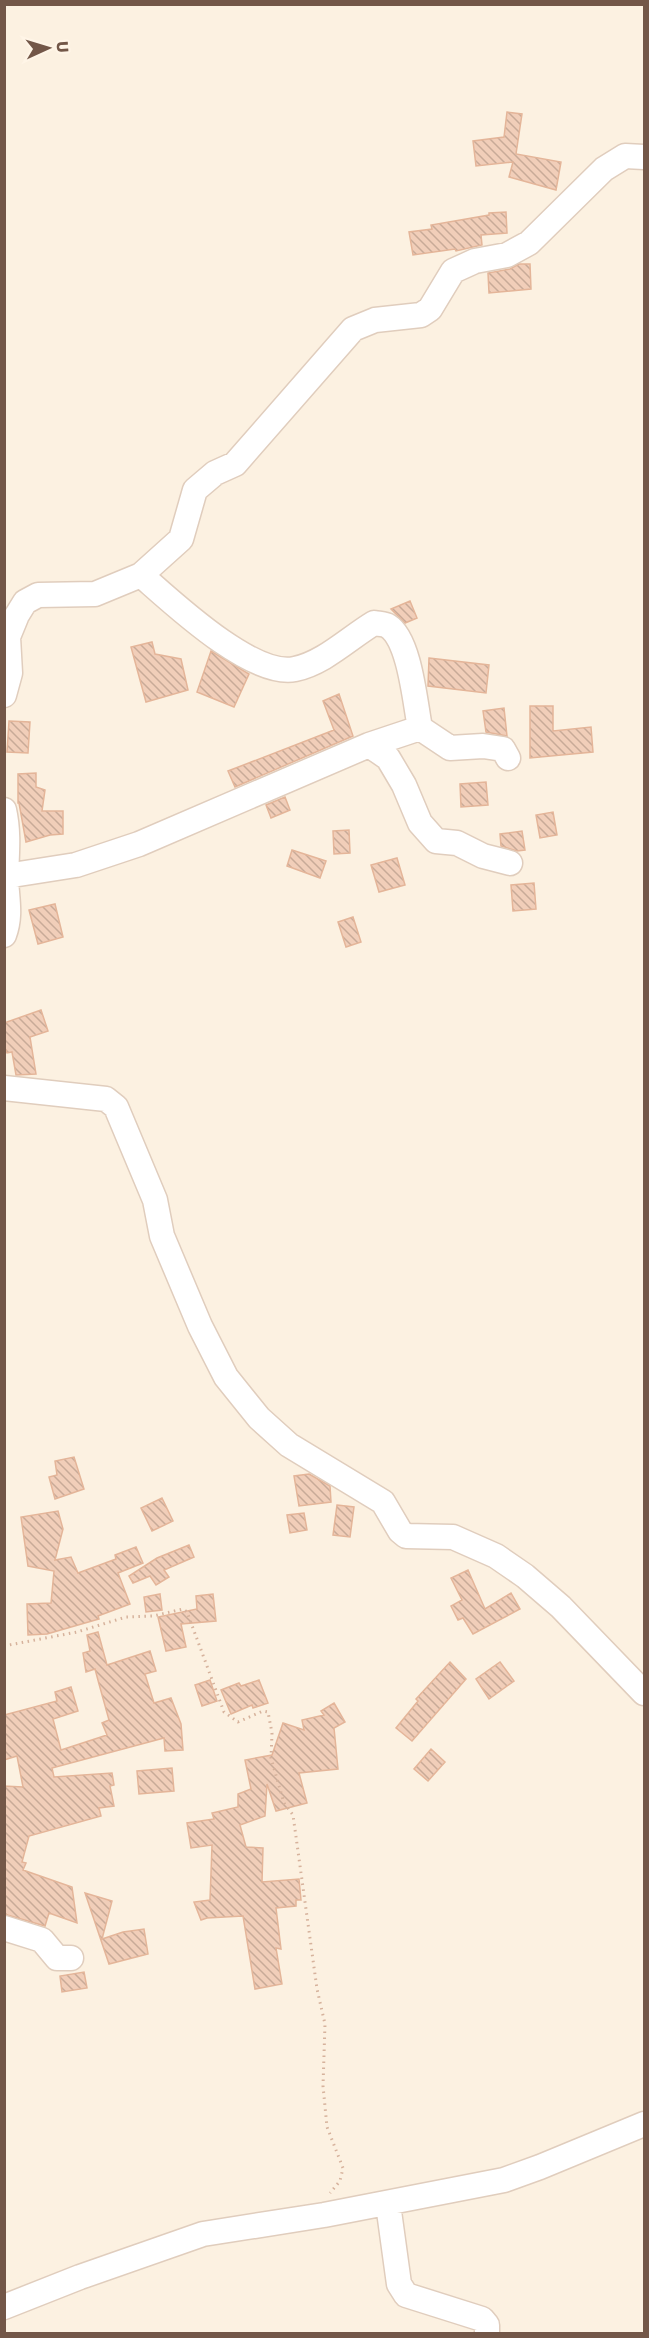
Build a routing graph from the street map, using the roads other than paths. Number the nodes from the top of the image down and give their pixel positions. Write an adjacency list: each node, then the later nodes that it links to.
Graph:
1 (645, 157): 2 (street)
2 (141, 575): 3 (street); 4 (street)
3 (6, 680)
4 (420, 728): 5 (street); 6 (street)
5 (369, 745): 8 (street); 9 (street)
6 (508, 758)
7 (4, 810): 9 (street)
8 (510, 863)
9 (6, 876): 10 (street)
10 (4, 934)
11 (4, 1088): 12 (street)
12 (645, 1693)
13 (4, 1928): 14 (street)
14 (70, 1958)
15 (645, 2124): 16 (street)
16 (388, 2204): 17 (street); 18 (street)
17 (4, 2307)
18 (487, 2334)

